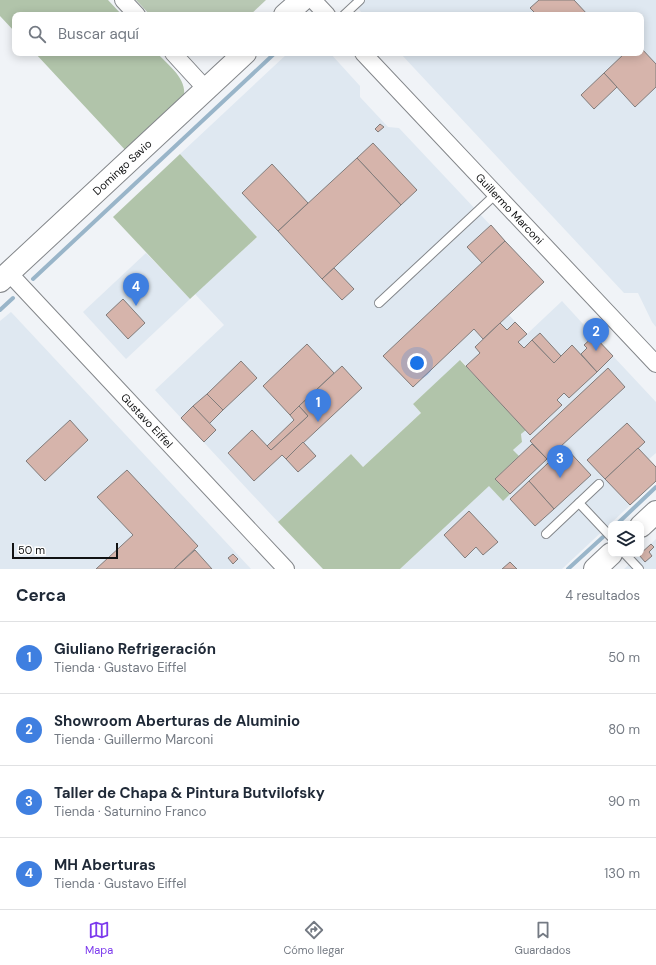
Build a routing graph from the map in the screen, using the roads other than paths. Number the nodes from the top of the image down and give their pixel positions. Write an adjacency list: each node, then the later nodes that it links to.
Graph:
1 (123, 0): 5 (street)
2 (302, 0): 6 (street)
3 (313, 0): 7 (street)
4 (360, 0): 8 (lane)
5 (134, 12)
6 (288, 12)
7 (324, 12)
8 (347, 12)
9 (176, 56): 12 (street)
10 (242, 56): 12 (street, Domingo Savio)
11 (366, 56): 13 (street, Guillermo Marconi)
12 (206, 89): 14 (street, Domingo Savio)
13 (496, 194): 15 (lane); 16 (street, Guillermo Marconi)
14 (5, 277): 25 (street, Gustavo Eiffel)
15 (379, 303)
16 (656, 364)
17 (599, 484): 18 (lane)
18 (579, 503): 21 (lane); 22 (lane)
19 (656, 512): 20 (street)
20 (644, 523)
21 (546, 534)
22 (608, 534)
23 (608, 557): 26 (street)
24 (628, 557): 27 (lane)
25 (286, 569)
26 (595, 569)
27 (639, 569)

